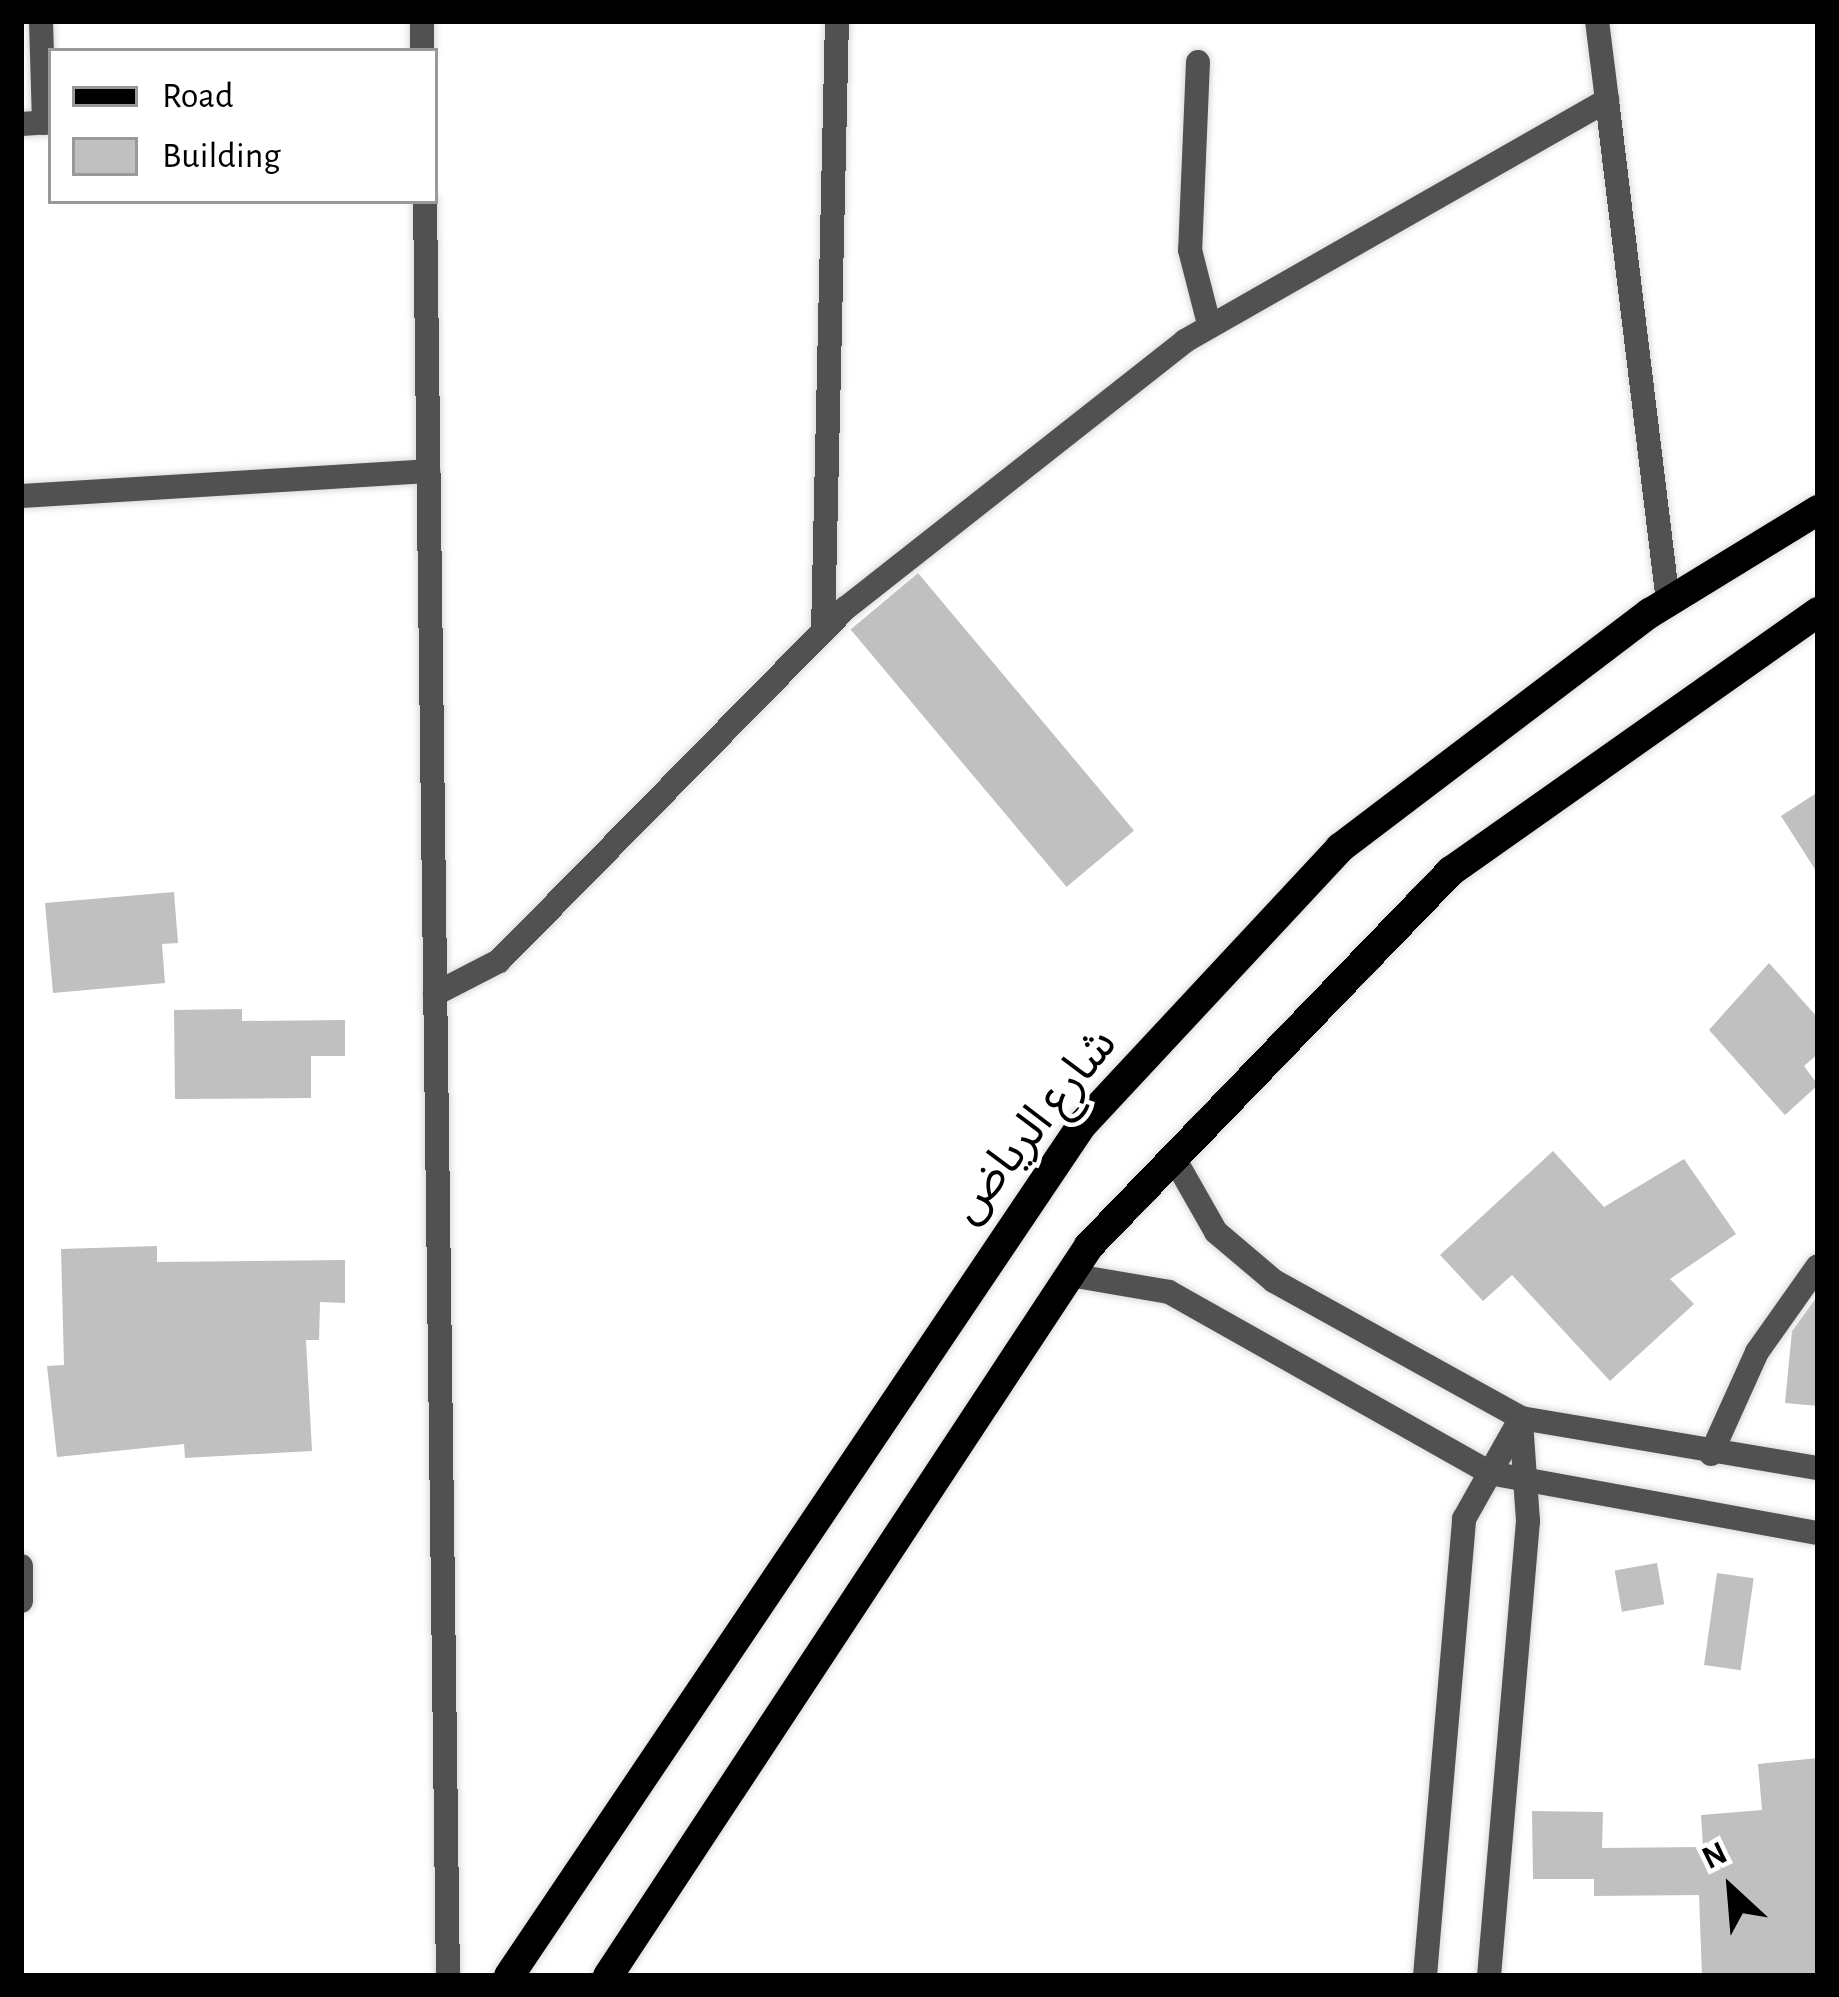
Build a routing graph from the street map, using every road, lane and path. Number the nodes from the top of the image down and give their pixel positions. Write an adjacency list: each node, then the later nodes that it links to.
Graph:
1 (41, 21): 6 (street)
2 (837, 21): 14 (street)
3 (1597, 21): 5 (street)
4 (1198, 62): 8 (street)
5 (1607, 100): 8 (street); 12 (street)
6 (39, 123)
7 (424, 204): 9 (street)
8 (1209, 324): 14 (street)
9 (428, 471): 10 (street); 15 (street)
10 (21, 496)
11 (1818, 510): 12 (main road, شارع الرياض)
12 (1668, 602): 28 (main road, شارع الرياض)
13 (1818, 612): 16 (main road)
14 (823, 631): 15 (street)
15 (436, 994): 27 (street)
16 (1174, 1158): 18 (main road); 19 (street)
17 (1818, 1266): 20 (street)
18 (1070, 1275): 22 (street); 29 (main road)
19 (1521, 1418): 20 (street); 22 (street); 23 (street)
20 (1712, 1454): 21 (street)
21 (1818, 1468)
22 (1490, 1473): 23 (street); 30 (street)
23 (1526, 1484): 24 (street); 31 (street)
24 (1818, 1533)
25 (21, 1566): 26 (street)
26 (21, 1601)
27 (448, 1976)
28 (509, 1976)
29 (608, 1976)
30 (1425, 1976)
31 (1489, 1976)

